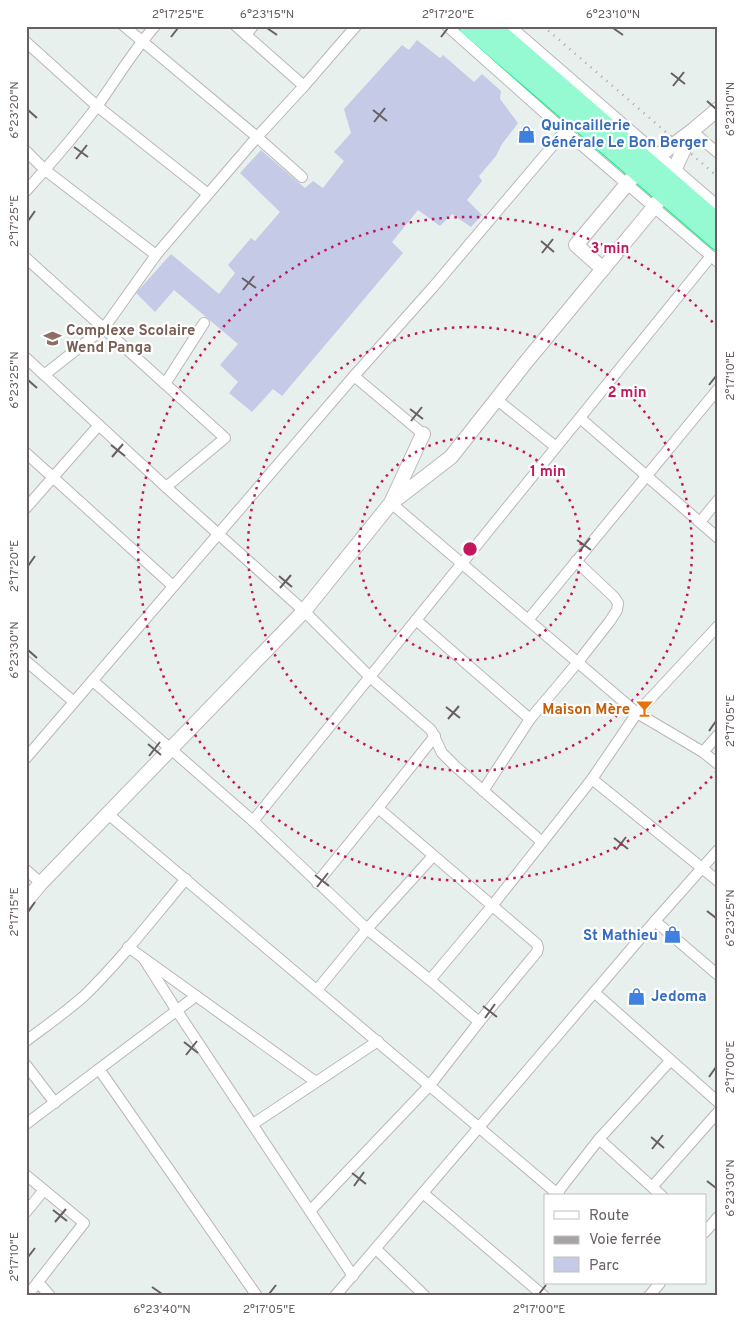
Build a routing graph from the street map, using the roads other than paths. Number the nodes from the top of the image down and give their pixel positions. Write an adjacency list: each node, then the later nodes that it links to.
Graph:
1 (124, 26): 11 (street)
2 (155, 26): 11 (street)
3 (236, 26): 10 (street)
4 (253, 26): 10 (street)
5 (356, 26): 13 (street)
6 (447, 26): 16 (street)
7 (468, 26): 21 (highway)
8 (491, 26): 21 (highway)
9 (510, 26): 21 (street)
10 (246, 35): 13 (street)
11 (142, 41): 14 (street); 18 (street)
12 (26, 42): 14 (street)
13 (304, 86): 18 (street)
14 (97, 106): 22 (street); 26 (street)
15 (718, 110): 17 (street)
16 (565, 131): 21 (street); 37 (street)
17 (692, 131): 20 (street); 21 (street); 24 (street)
18 (257, 137): 23 (street); 26 (street)
19 (26, 151): 22 (street)
20 (718, 153)
21 (643, 169): 24 (highway); 24 (street); 32 (street)
22 (45, 170): 25 (street); 30 (street)
23 (302, 178)
24 (665, 188): 27 (street); 28 (highway); 29 (highway); 32 (street)
25 (26, 190)
26 (208, 194): 30 (street)
27 (718, 206)
28 (718, 223)
29 (716, 253): 41 (street)
30 (156, 255): 34 (street)
31 (26, 258): 34 (street)
32 (603, 269): 40 (street)
33 (204, 323): 38 (street)
34 (104, 328): 36 (street); 38 (street)
35 (26, 358): 36 (street)
36 (44, 375): 42 (street)
37 (354, 376): 43 (street); 53 (street)
38 (165, 384): 48 (street)
39 (718, 389): 46 (street)
40 (496, 400): 44 (street); 50 (street)
41 (580, 418): 44 (street); 46 (street)
42 (98, 425): 47 (street); 48 (street)
43 (423, 434): 50 (street)
44 (556, 447): 56 (street)
45 (26, 453): 47 (street)
46 (646, 476): 52 (street); 55 (street)
47 (53, 478): 51 (street); 57 (street)
48 (166, 487): 53 (street)
49 (718, 500): 52 (street)
50 (391, 503): 56 (street); 58 (street)
51 (26, 508)
52 (700, 522): 54 (street)
53 (219, 534): 57 (street); 58 (street)
54 (718, 538)
55 (576, 561): 60 (street); 63 (street)
56 (462, 564): 59 (street); 60 (street)
57 (173, 586): 65 (street)
58 (304, 611): 64 (street); 71 (street)
59 (416, 620): 64 (street); 68 (street)
60 (528, 620): 63 (street)
61 (718, 626): 67 (street)
62 (26, 661): 66 (street)
63 (578, 662): 67 (street); 68 (street)
64 (370, 677): 70 (street); 79 (street)
65 (93, 681): 66 (street); 71 (street)
66 (74, 702): 73 (street)
67 (637, 713): 72 (street); 75 (street)
68 (530, 719): 76 (street)
69 (718, 735): 72 (street)
70 (435, 736): 76 (street); 77 (street)
71 (171, 750): 78 (street); 79 (street)
72 (704, 752): 74 (street)
73 (26, 758)
74 (718, 764)
75 (592, 779): 80 (street); 83 (street)
76 (484, 791): 80 (street)
77 (378, 808): 82 (street); 87 (street)
78 (108, 814): 85 (street); 88 (street)
79 (253, 820): 87 (street)
80 (542, 842): 90 (street)
81 (718, 850): 83 (street)
82 (433, 856): 90 (street); 92 (street)
83 (702, 868): 86 (street); 91 (street)
84 (26, 870): 88 (street)
85 (186, 880): 93 (street); 97 (street)
86 (718, 881)
87 (317, 882): 92 (street)
88 (41, 883): 89 (street)
89 (26, 901)
90 (492, 906): 96 (street); 101 (street)
91 (655, 922): 95 (street); 98 (street)
92 (367, 929): 96 (street); 97 (street)
93 (128, 947): 94 (street); 102 (street)
94 (144, 959): 99 (street); 100 (street)
95 (718, 975)
96 (430, 980): 101 (street)
97 (317, 990): 103 (street)
98 (595, 993): 104 (street); 114 (street)
99 (196, 996): 100 (street); 107 (street)
100 (177, 1011): 106 (street); 113 (street)
101 (478, 1022): 108 (street)
102 (26, 1041)
103 (378, 1041): 107 (street); 108 (street)
104 (670, 1060): 109 (street); 115 (street)
105 (26, 1065): 110 (street)
106 (99, 1069): 110 (street); 132 (street)
107 (316, 1082): 113 (street)
108 (430, 1086): 114 (street); 122 (street)
109 (718, 1102)
110 (55, 1103): 112 (street)
111 (718, 1112): 117 (street)
112 (26, 1124)
113 (253, 1124): 122 (street)
114 (480, 1128): 119 (street); 120 (street)
115 (598, 1139): 117 (street); 120 (street)
116 (26, 1175): 118 (street)
117 (653, 1186): 121 (street)
118 (44, 1190): 123 (street); 128 (street)
119 (423, 1193): 126 (street); 135 (street)
120 (559, 1194)
121 (660, 1194)
122 (310, 1211): 127 (street)
123 (26, 1212)
124 (718, 1218): 125 (street)
125 (706, 1231)
126 (376, 1249): 127 (street); 134 (street)
127 (353, 1276): 133 (street)
128 (38, 1282): 130 (street); 131 (street)
129 (659, 1284): 136 (street)
130 (27, 1296)
131 (50, 1296)
132 (257, 1296)
133 (335, 1296)
134 (425, 1296)
135 (544, 1296)
136 (649, 1296)

